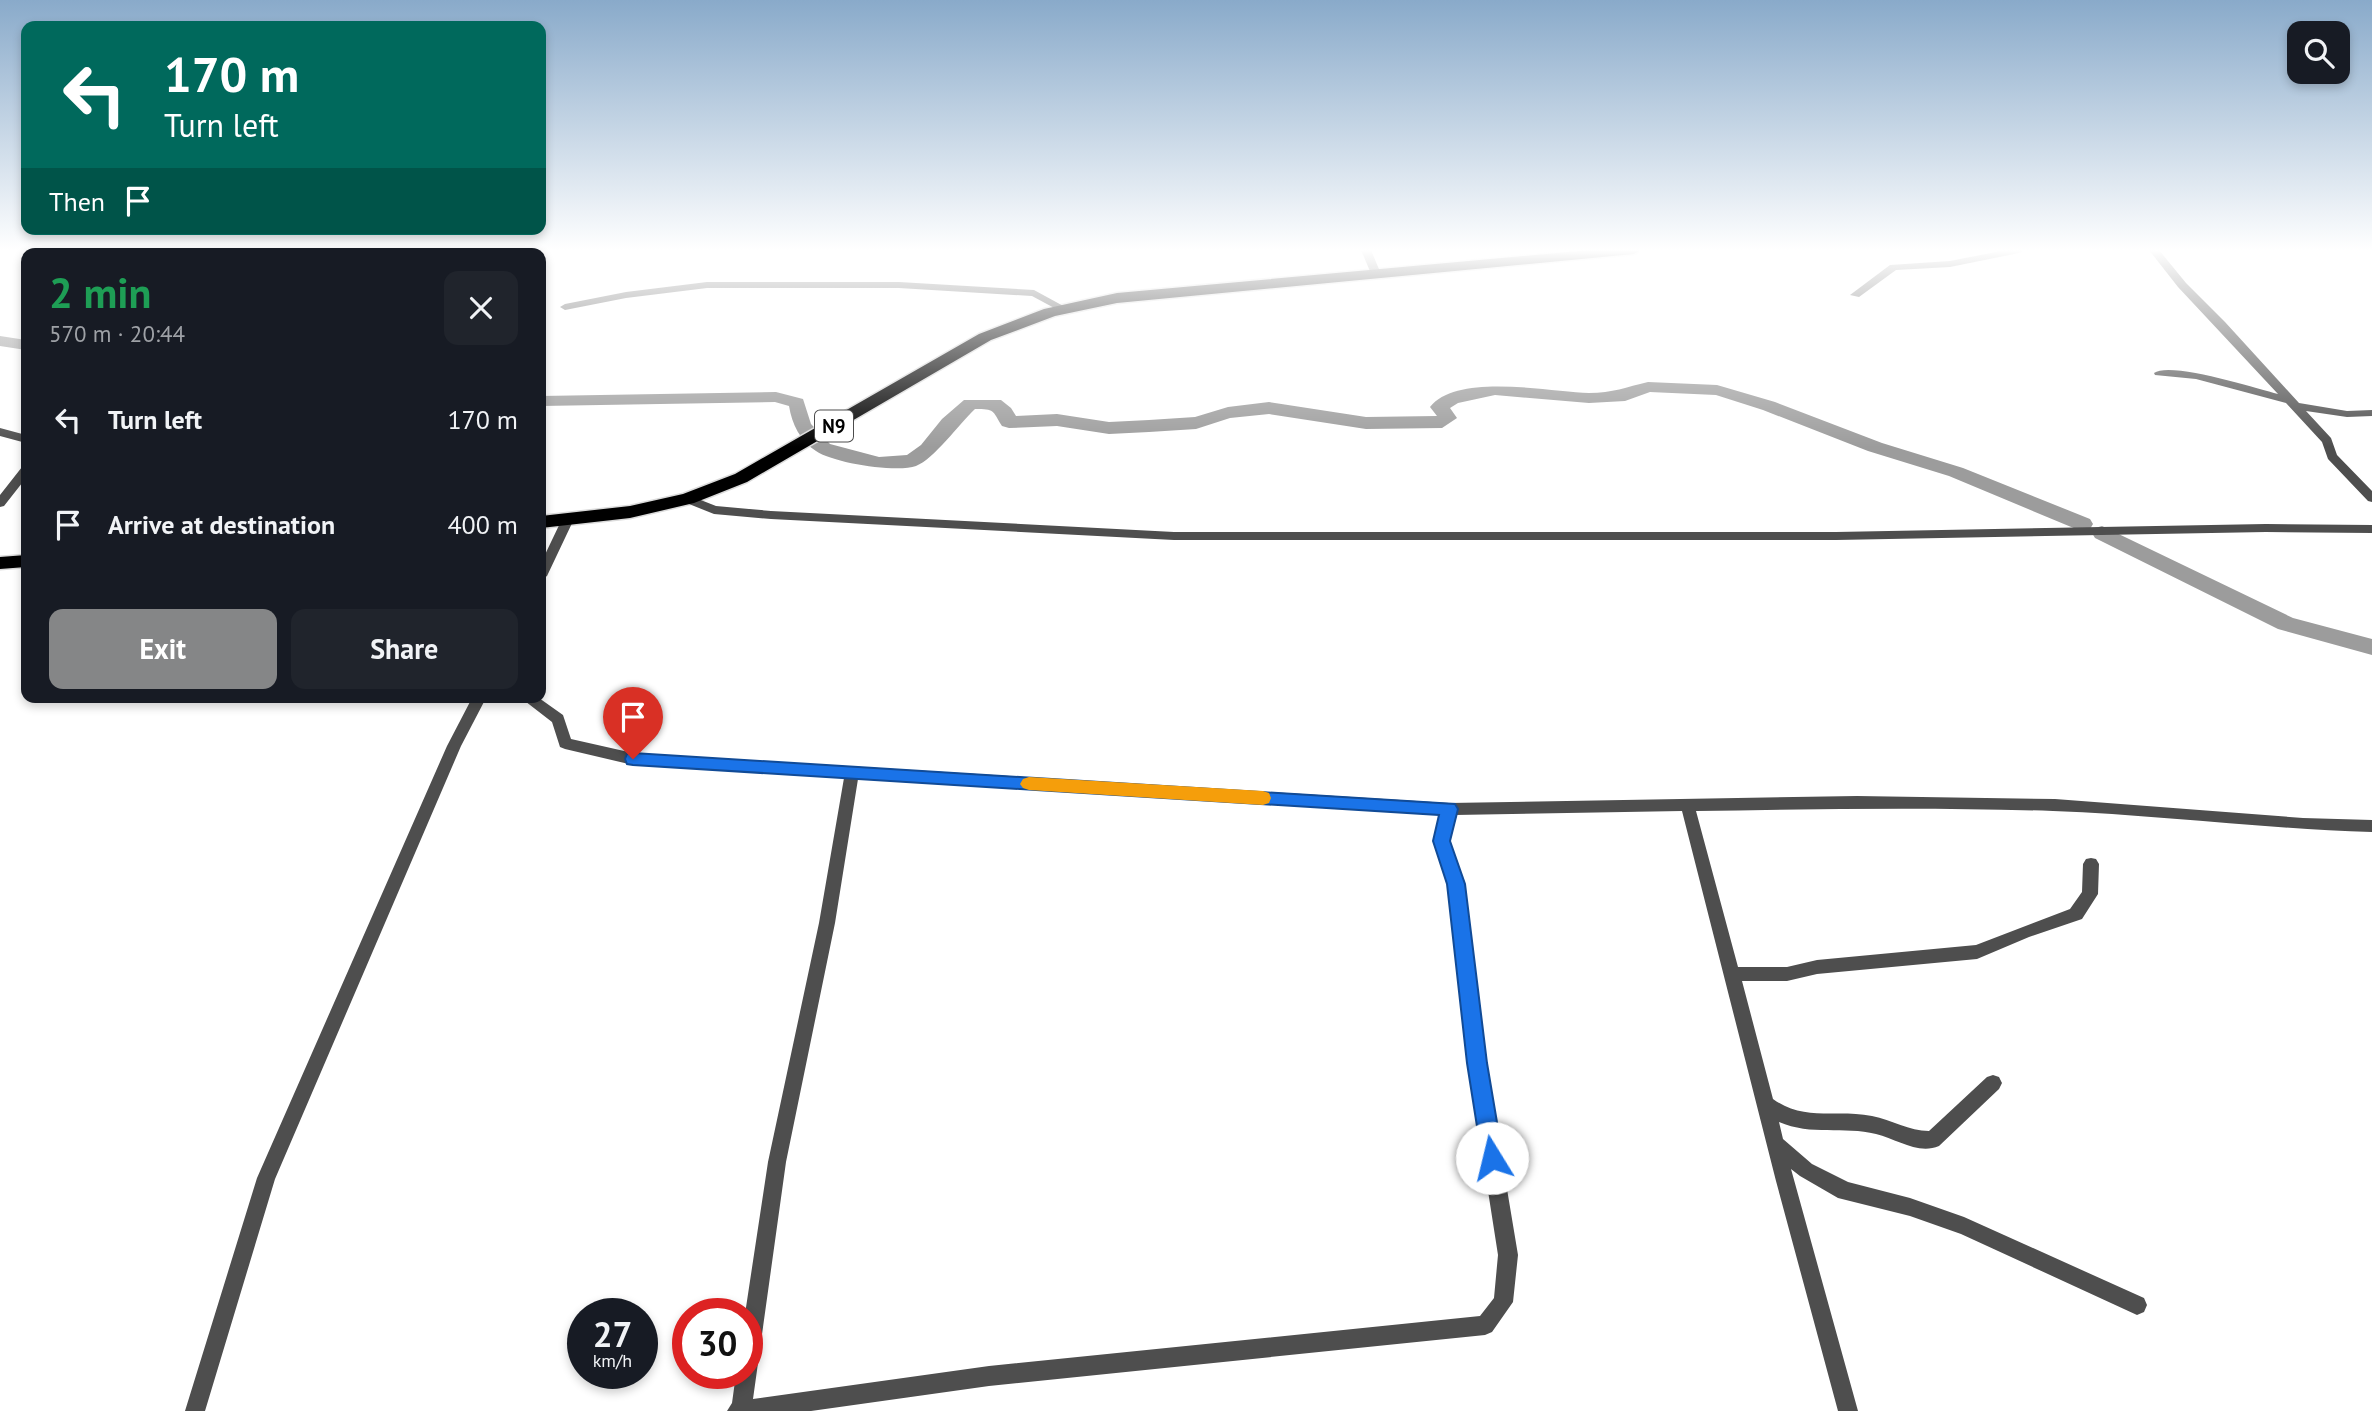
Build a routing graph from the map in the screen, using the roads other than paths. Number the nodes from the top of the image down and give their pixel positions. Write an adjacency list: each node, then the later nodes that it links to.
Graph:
1 (1037, 316): 10 (highway, N9)
2 (2211, 316): 4 (street)
3 (2159, 373): 4 (street)
4 (2293, 403): 5 (street); 9 (street)
5 (2372, 413)
6 (0, 432): 7 (street)
7 (21, 438)
8 (21, 476): 11 (street)
9 (2372, 498)
10 (688, 499): 12 (highway, N9); 14 (street)
11 (0, 503)
12 (568, 519): 13 (highway, N9); 17 (street)
13 (546, 521)
14 (2372, 529)
15 (21, 561): 16 (highway)
16 (0, 563)
17 (546, 565)
18 (477, 703): 32 (street)
19 (535, 703): 20 (street)
20 (852, 773): 22 (street); 29 (street)
21 (1688, 807): 22 (street); 23 (street); 25 (street)
22 (1449, 809): 33 (street)
23 (2372, 825)
24 (2091, 864): 25 (street)
25 (1731, 974): 27 (street)
26 (1993, 1083): 27 (street)
27 (1765, 1104): 28 (street)
28 (1776, 1145): 30 (street); 34 (street)
29 (757, 1298)
30 (2137, 1305)
31 (743, 1389): 33 (street)
32 (195, 1411)
33 (739, 1411)
34 (1848, 1411)

